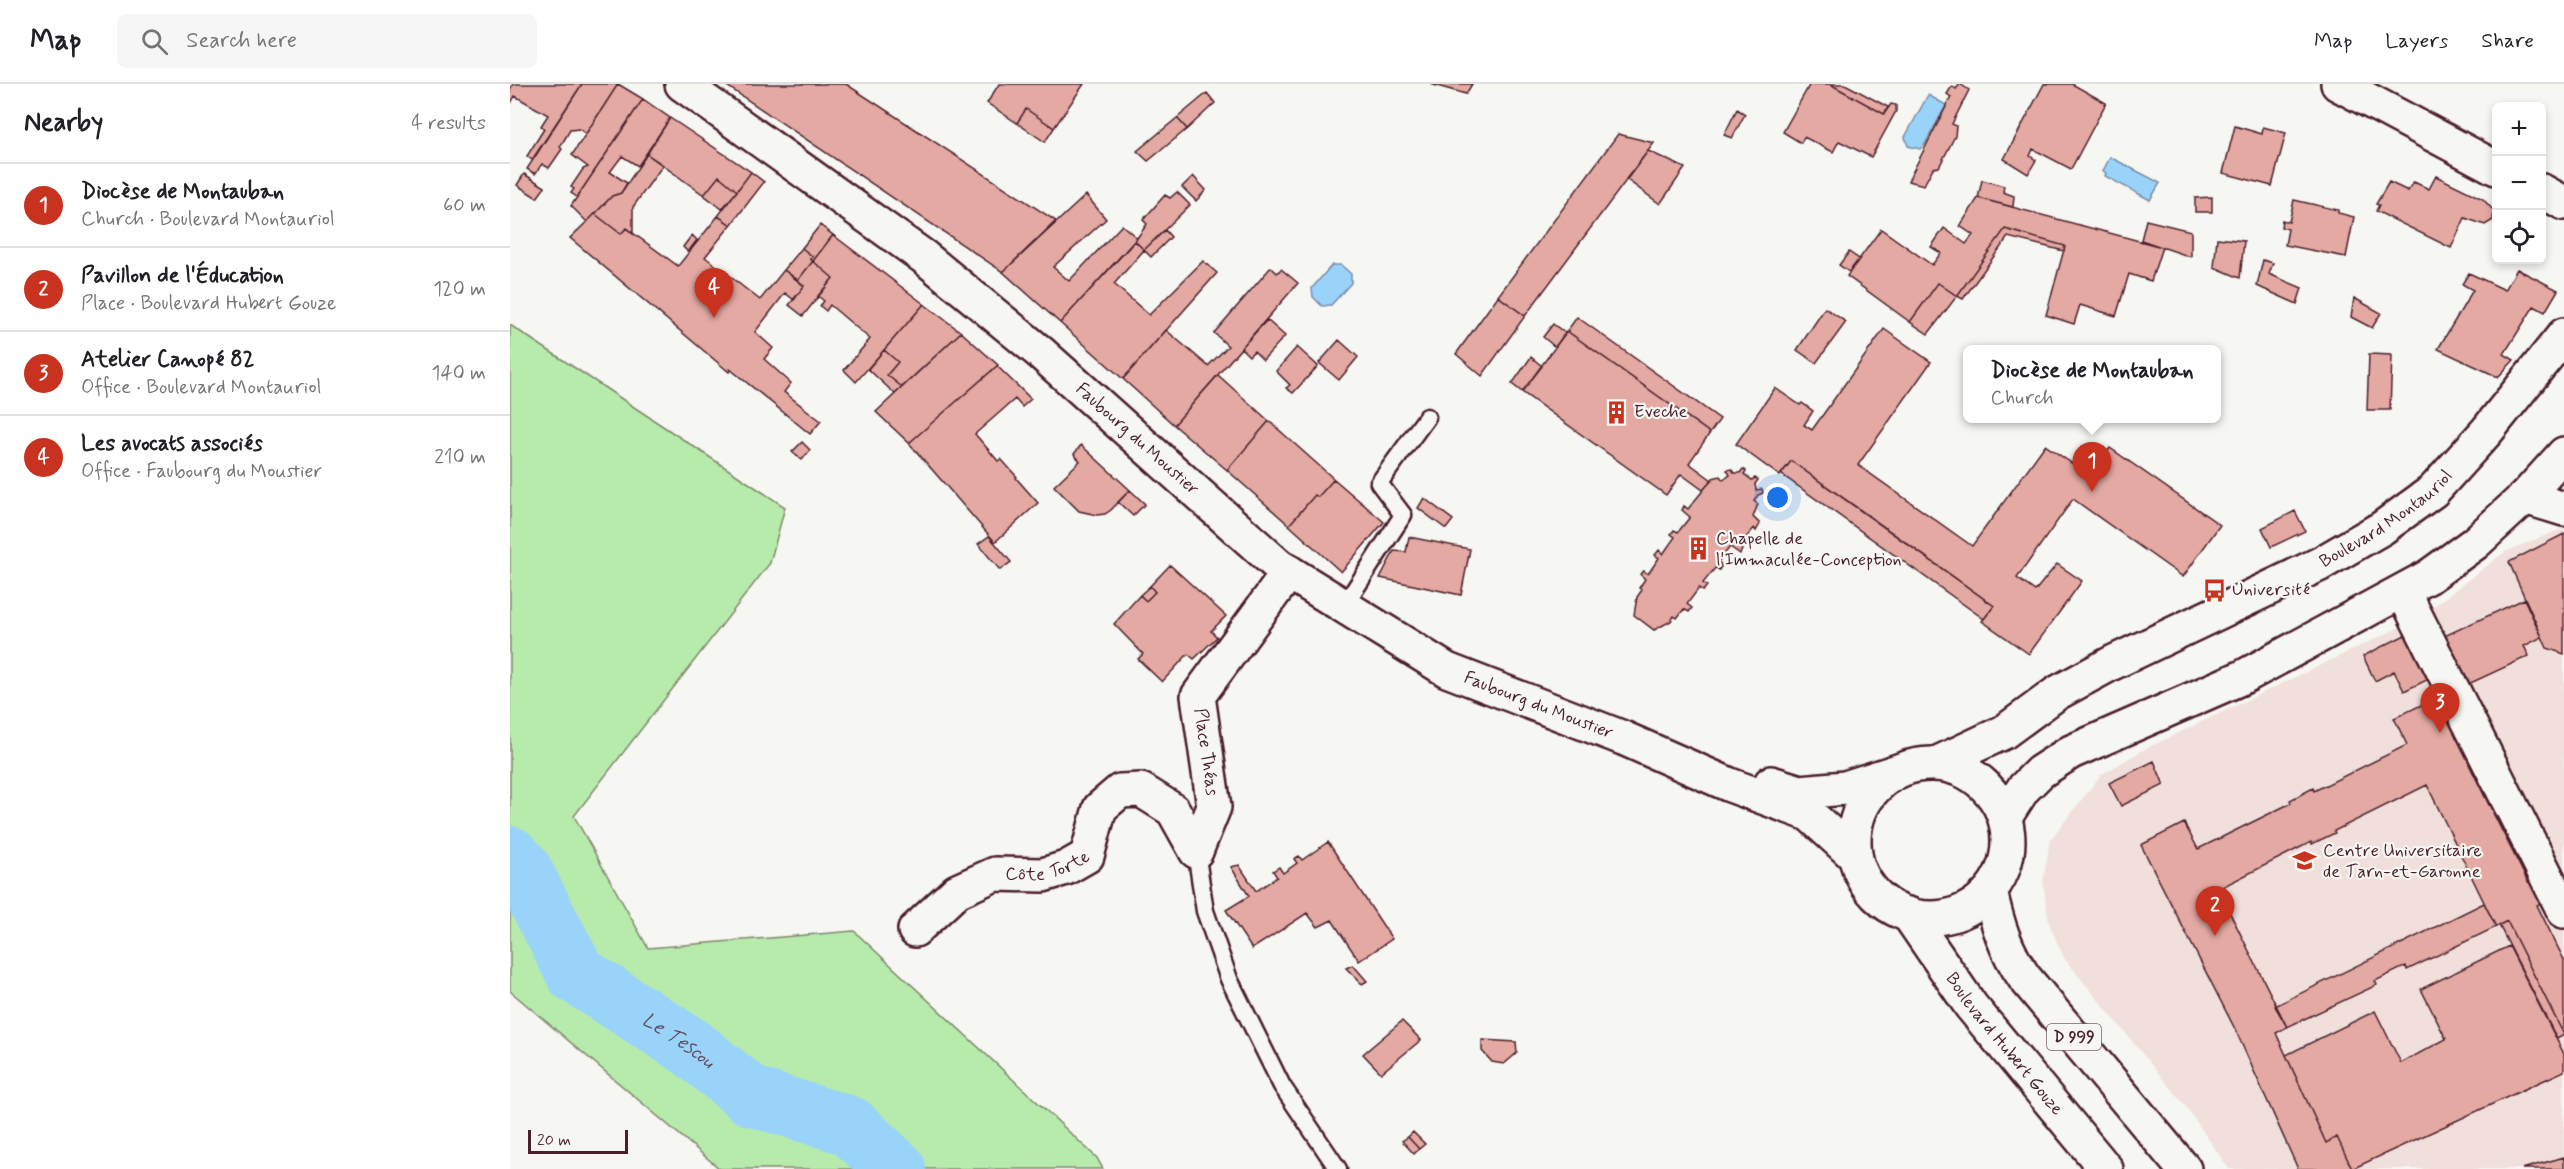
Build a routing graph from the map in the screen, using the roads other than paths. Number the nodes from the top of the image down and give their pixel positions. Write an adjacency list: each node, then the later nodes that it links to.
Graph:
1 (682, 84): 11 (main road, Faubourg du Moustier)
2 (2338, 84): 3 (main road)
3 (2492, 166)
4 (2546, 194): 5 (main road)
5 (2564, 203)
6 (2564, 335): 15 (main road, Boulevard Montauriol)
7 (1428, 417): 13 (lane)
8 (2564, 453): 9 (main road)
9 (2525, 497): 10 (main road); 12 (main road)
10 (2564, 509)
11 (1289, 572): 13 (main road, Faubourg du Moustier); 18 (main road, Place Théas)
12 (2403, 591): 17 (main road); 21 (main road)
13 (1344, 606): 14 (main road, Faubourg du Moustier)
14 (1623, 738): 16 (main road, Faubourg du Moustier); 19 (main road, Faubourg du Moustier)
15 (1938, 763): 16 (main road); 17 (main road)
16 (1898, 771): 19 (main road)
17 (2005, 817): 20 (main road)
18 (1196, 851): 23 (main road, Côte Torte); 25 (lane)
19 (1855, 856): 22 (main road)
20 (1990, 891): 22 (main road); 26 (main road, D 999)
21 (2564, 911)
22 (1908, 914): 24 (main road, Boulevard Hubert Gouze)
23 (915, 930)
24 (2104, 1168)
25 (1338, 1169)
26 (2184, 1169)

